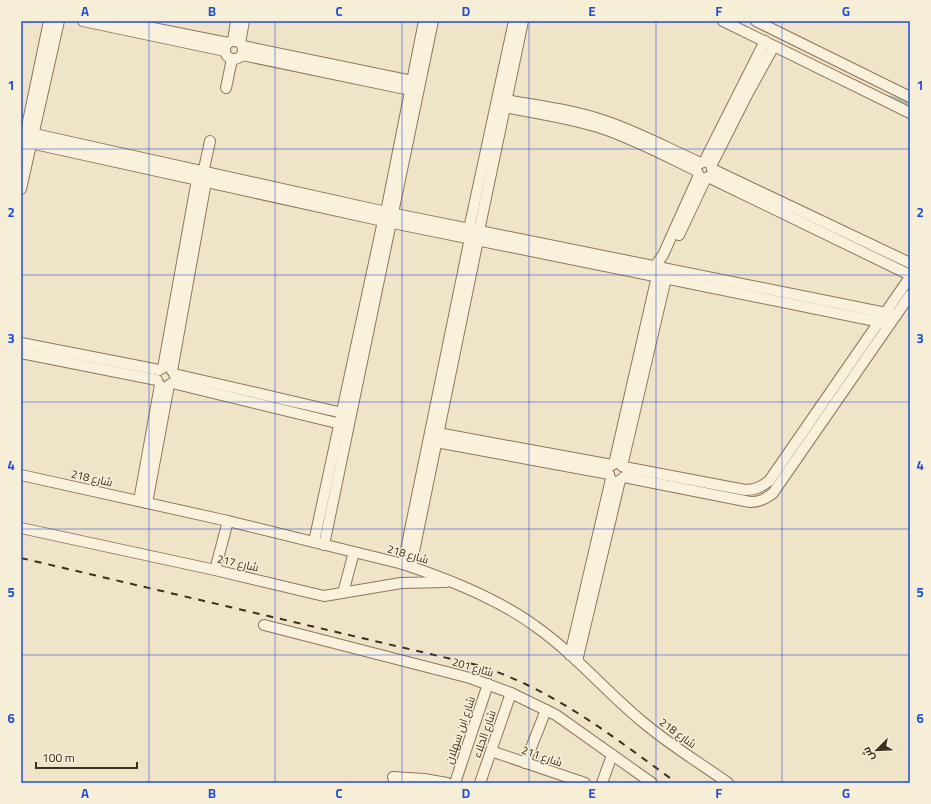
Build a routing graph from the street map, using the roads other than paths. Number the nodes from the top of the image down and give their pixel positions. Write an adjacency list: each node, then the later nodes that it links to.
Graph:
1 (49, 21): 20 (street)
2 (59, 21): 20 (street)
3 (83, 21): 14 (street)
4 (118, 21): 14 (street)
5 (236, 21): 14 (street)
6 (244, 21): 14 (street)
7 (424, 21): 15 (street)
8 (433, 21): 28 (street)
9 (514, 21): 29 (street)
10 (523, 21): 18 (street)
11 (723, 21): 13 (street)
12 (756, 21): 17 (street)
13 (770, 44): 19 (street); 24 (street)
14 (235, 47): 15 (street); 16 (street)
15 (411, 86): 28 (street)
16 (226, 88)
17 (910, 97)
18 (506, 104): 24 (street); 29 (street)
19 (910, 113)
20 (27, 132): 22 (street); 25 (street)
21 (210, 141): 25 (street)
22 (26, 142): 23 (street); 26 (street); 27 (street)
23 (21, 155)
24 (705, 170): 30 (street); 31 (street); 32 (street)
25 (203, 171): 26 (street); 28 (street)
26 (201, 182): 28 (street); 41 (street)
27 (21, 189)
28 (388, 217): 29 (street); 43 (street)
29 (474, 234): 31 (street); 42 (street)
30 (910, 263)
31 (661, 272): 33 (street); 47 (street)
32 (910, 276): 35 (street)
33 (696, 279): 35 (street); 37 (street)
34 (910, 295): 36 (street)
35 (885, 312): 36 (street); 37 (street)
36 (896, 315): 38 (street)
37 (879, 321): 38 (street); 47 (street)
38 (890, 324): 47 (street)
39 (21, 343): 41 (street)
40 (21, 353): 41 (street)
41 (166, 377): 43 (street); 44 (street); 49 (street)
42 (445, 380): 45 (street); 46 (street)
43 (346, 414): 44 (street)
44 (344, 424): 52 (street)
45 (437, 438): 46 (street); 47 (street)
46 (427, 469): 54 (street)
47 (617, 471): 59 (street)
48 (21, 475): 49 (street, شارع 218)
49 (143, 502): 50 (street, شارع 218)
50 (228, 521): 52 (street, شارع 218); 55 (street)
51 (21, 528): 55 (street, شارع 217)
52 (319, 543): 53 (street, شارع 218)
53 (354, 552): 54 (street, شارع 218); 57 (street)
54 (407, 565): 56 (street, شارع 218)
55 (215, 570): 57 (street, شارع 217)
56 (452, 583): 57 (street, شارع 217); 59 (street, شارع 218)
57 (343, 593)
58 (264, 625): 60 (street, شارع 201)
59 (574, 658): 73 (street, شارع 218)
60 (488, 684): 61 (street, شارع 201); 68 (street, شارع ابن سهلان)
61 (511, 692): 62 (street, شارع 201); 63 (street, شارع الجلاء)
62 (546, 710): 64 (street, شارع 201); 65 (street)
63 (491, 751): 65 (street, شارع 211); 69 (street, شارع الجلاء)
64 (612, 755): 71 (street); 72 (street, شارع 201)
65 (525, 763): 70 (street, شارع 211)
66 (394, 780): 67 (street)
67 (447, 783)
68 (455, 783)
69 (480, 783)
70 (585, 783)
71 (602, 783)
72 (652, 783)
73 (728, 783)

